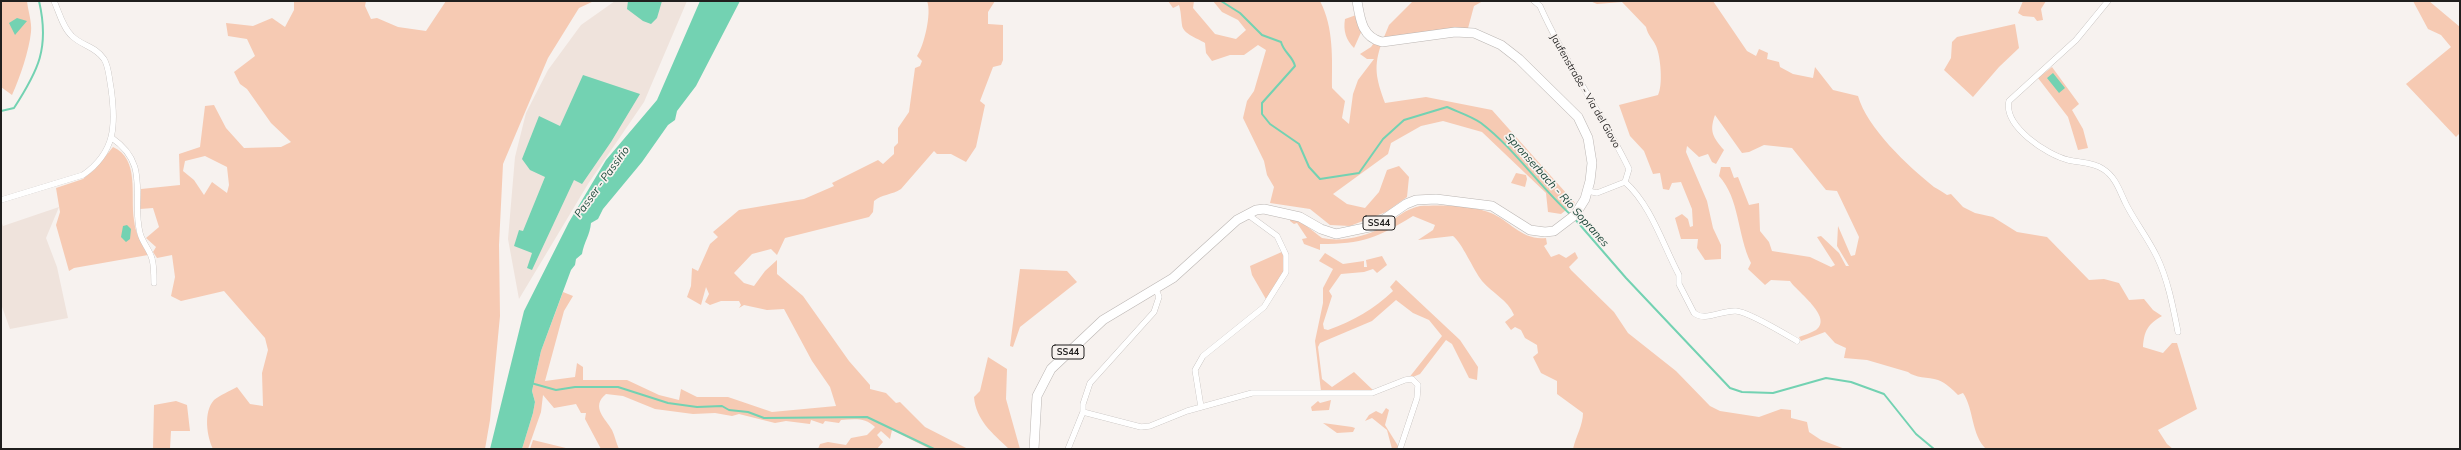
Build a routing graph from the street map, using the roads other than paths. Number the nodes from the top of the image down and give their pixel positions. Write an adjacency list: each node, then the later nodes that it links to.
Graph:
1 (54, 1): 5 (street)
2 (1357, 1): 7 (main road, Jaufenstraße - Via del Giovo / SS44)
3 (1534, 1): 6 (street, Jaufenstraße - Via del Giovo)
4 (2108, 1): 12 (street)
5 (112, 138): 8 (street); 10 (street)
6 (1625, 182): 7 (street); 13 (street)
7 (1588, 191): 9 (main road, Jaufenstraße - Via del Giovo / SS44)
8 (1, 200)
9 (1247, 214): 11 (main road, SS44); 14 (street)
10 (154, 283)
11 (1156, 289): 15 (street); 16 (main road, SS44)
12 (2178, 332)
13 (1797, 341)
14 (1201, 407): 15 (street); 18 (street)
15 (1083, 412): 17 (street)
16 (1034, 449)
17 (1068, 449)
18 (1400, 449)

